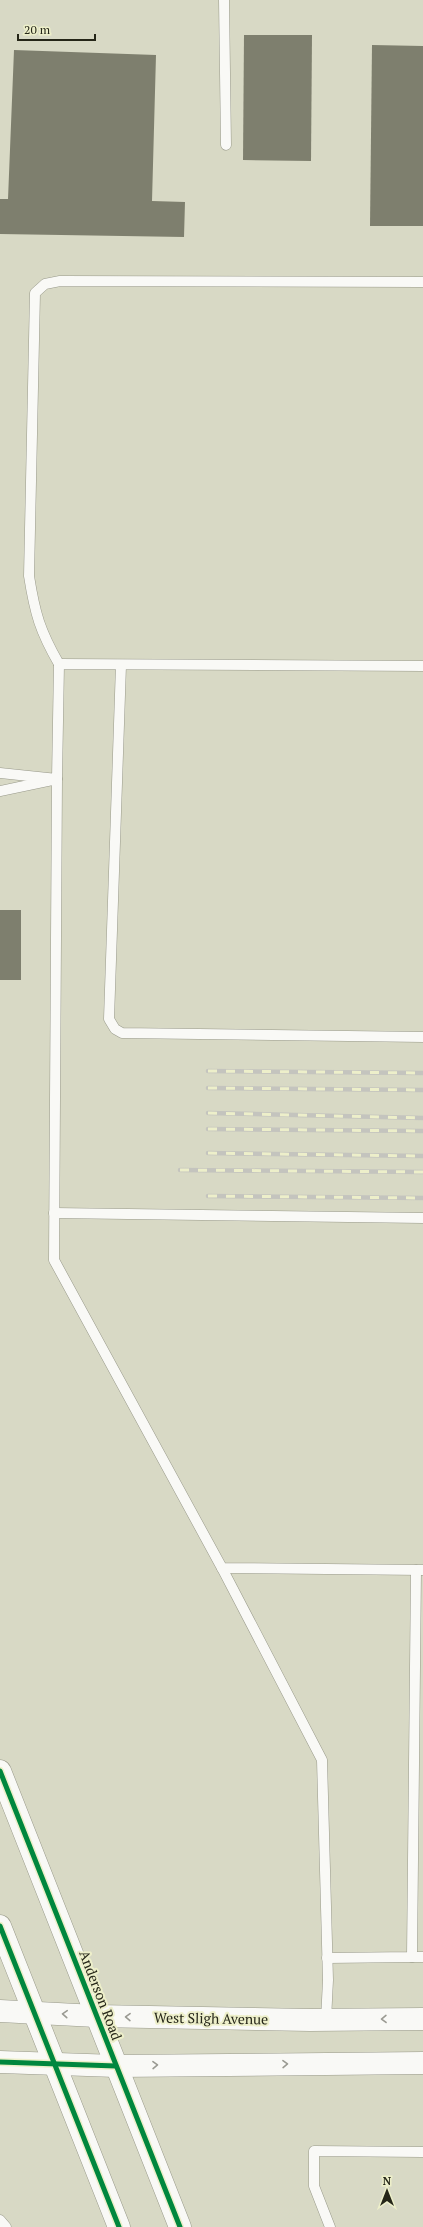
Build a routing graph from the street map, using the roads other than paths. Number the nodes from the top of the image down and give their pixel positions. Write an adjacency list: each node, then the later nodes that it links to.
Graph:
1 (224, 0): 2 (lane)
2 (226, 145)
3 (423, 282): 4 (lane)
4 (58, 664): 5 (lane); 8 (lane)
5 (122, 665): 6 (lane); 10 (lane)
6 (423, 666)
7 (0, 773): 8 (lane)
8 (57, 779): 9 (lane); 11 (lane)
9 (0, 790)
10 (423, 1037)
11 (54, 1213): 12 (lane); 13 (lane)
12 (423, 1218)
13 (222, 1568): 14 (lane); 19 (lane)
14 (420, 1570): 17 (lane)
15 (0, 1771): 22 (main road, Anderson Road)
16 (0, 1926): 21 (main road)
17 (412, 1957): 18 (lane); 19 (lane)
18 (423, 1957)
19 (327, 1958): 24 (lane)
20 (0, 2011): 21 (main road, West Sligh Avenue)
21 (33, 2012): 22 (main road, West Sligh Avenue, one-way to 21); 26 (main road)
22 (96, 2016): 24 (main road, West Sligh Avenue, one-way to 22); 28 (main road, Anderson Road)
23 (423, 2019): 24 (main road, West Sligh Avenue, one-way to 24)
24 (326, 2020)
25 (0, 2062): 26 (main road)
26 (53, 2062): 28 (main road); 32 (main road)
27 (423, 2063): 28 (main road, one-way to 27)
28 (116, 2066): 33 (main road, Anderson Road)
29 (423, 2152): 34 (lane)
30 (0, 2220): 31 (lane)
31 (6, 2227)
32 (119, 2227)
33 (180, 2227)
34 (330, 2227)

